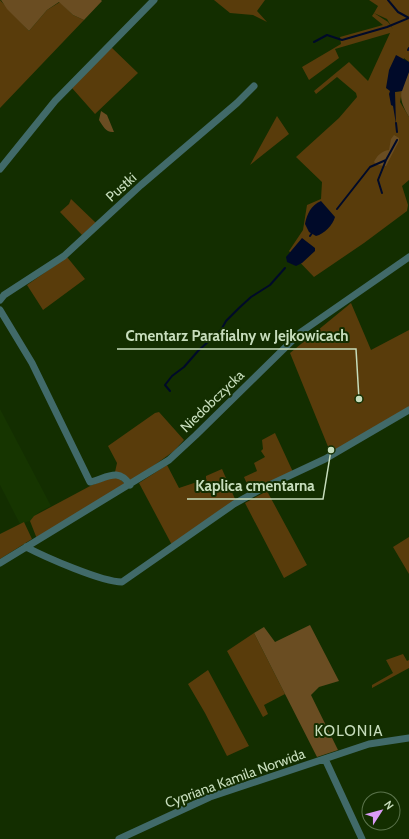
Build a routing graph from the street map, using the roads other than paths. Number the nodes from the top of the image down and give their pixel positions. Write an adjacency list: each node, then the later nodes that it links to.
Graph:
1 (154, 0): 3 (street)
2 (254, 86): 5 (street, Pustki)
3 (0, 169)
4 (409, 257): 8 (street, Niedobczycka)
5 (0, 300)
6 (0, 310): 8 (street)
7 (409, 410): 9 (street)
8 (130, 485): 9 (street, Niedobczycka)
9 (24, 548): 10 (street, Niedobczycka)
10 (0, 563)
11 (409, 738): 12 (street, Cypriana Kamila Norwida)
12 (325, 759): 13 (street, Cypriana Kamila Norwida); 14 (street)
13 (118, 839)
14 (362, 839)

